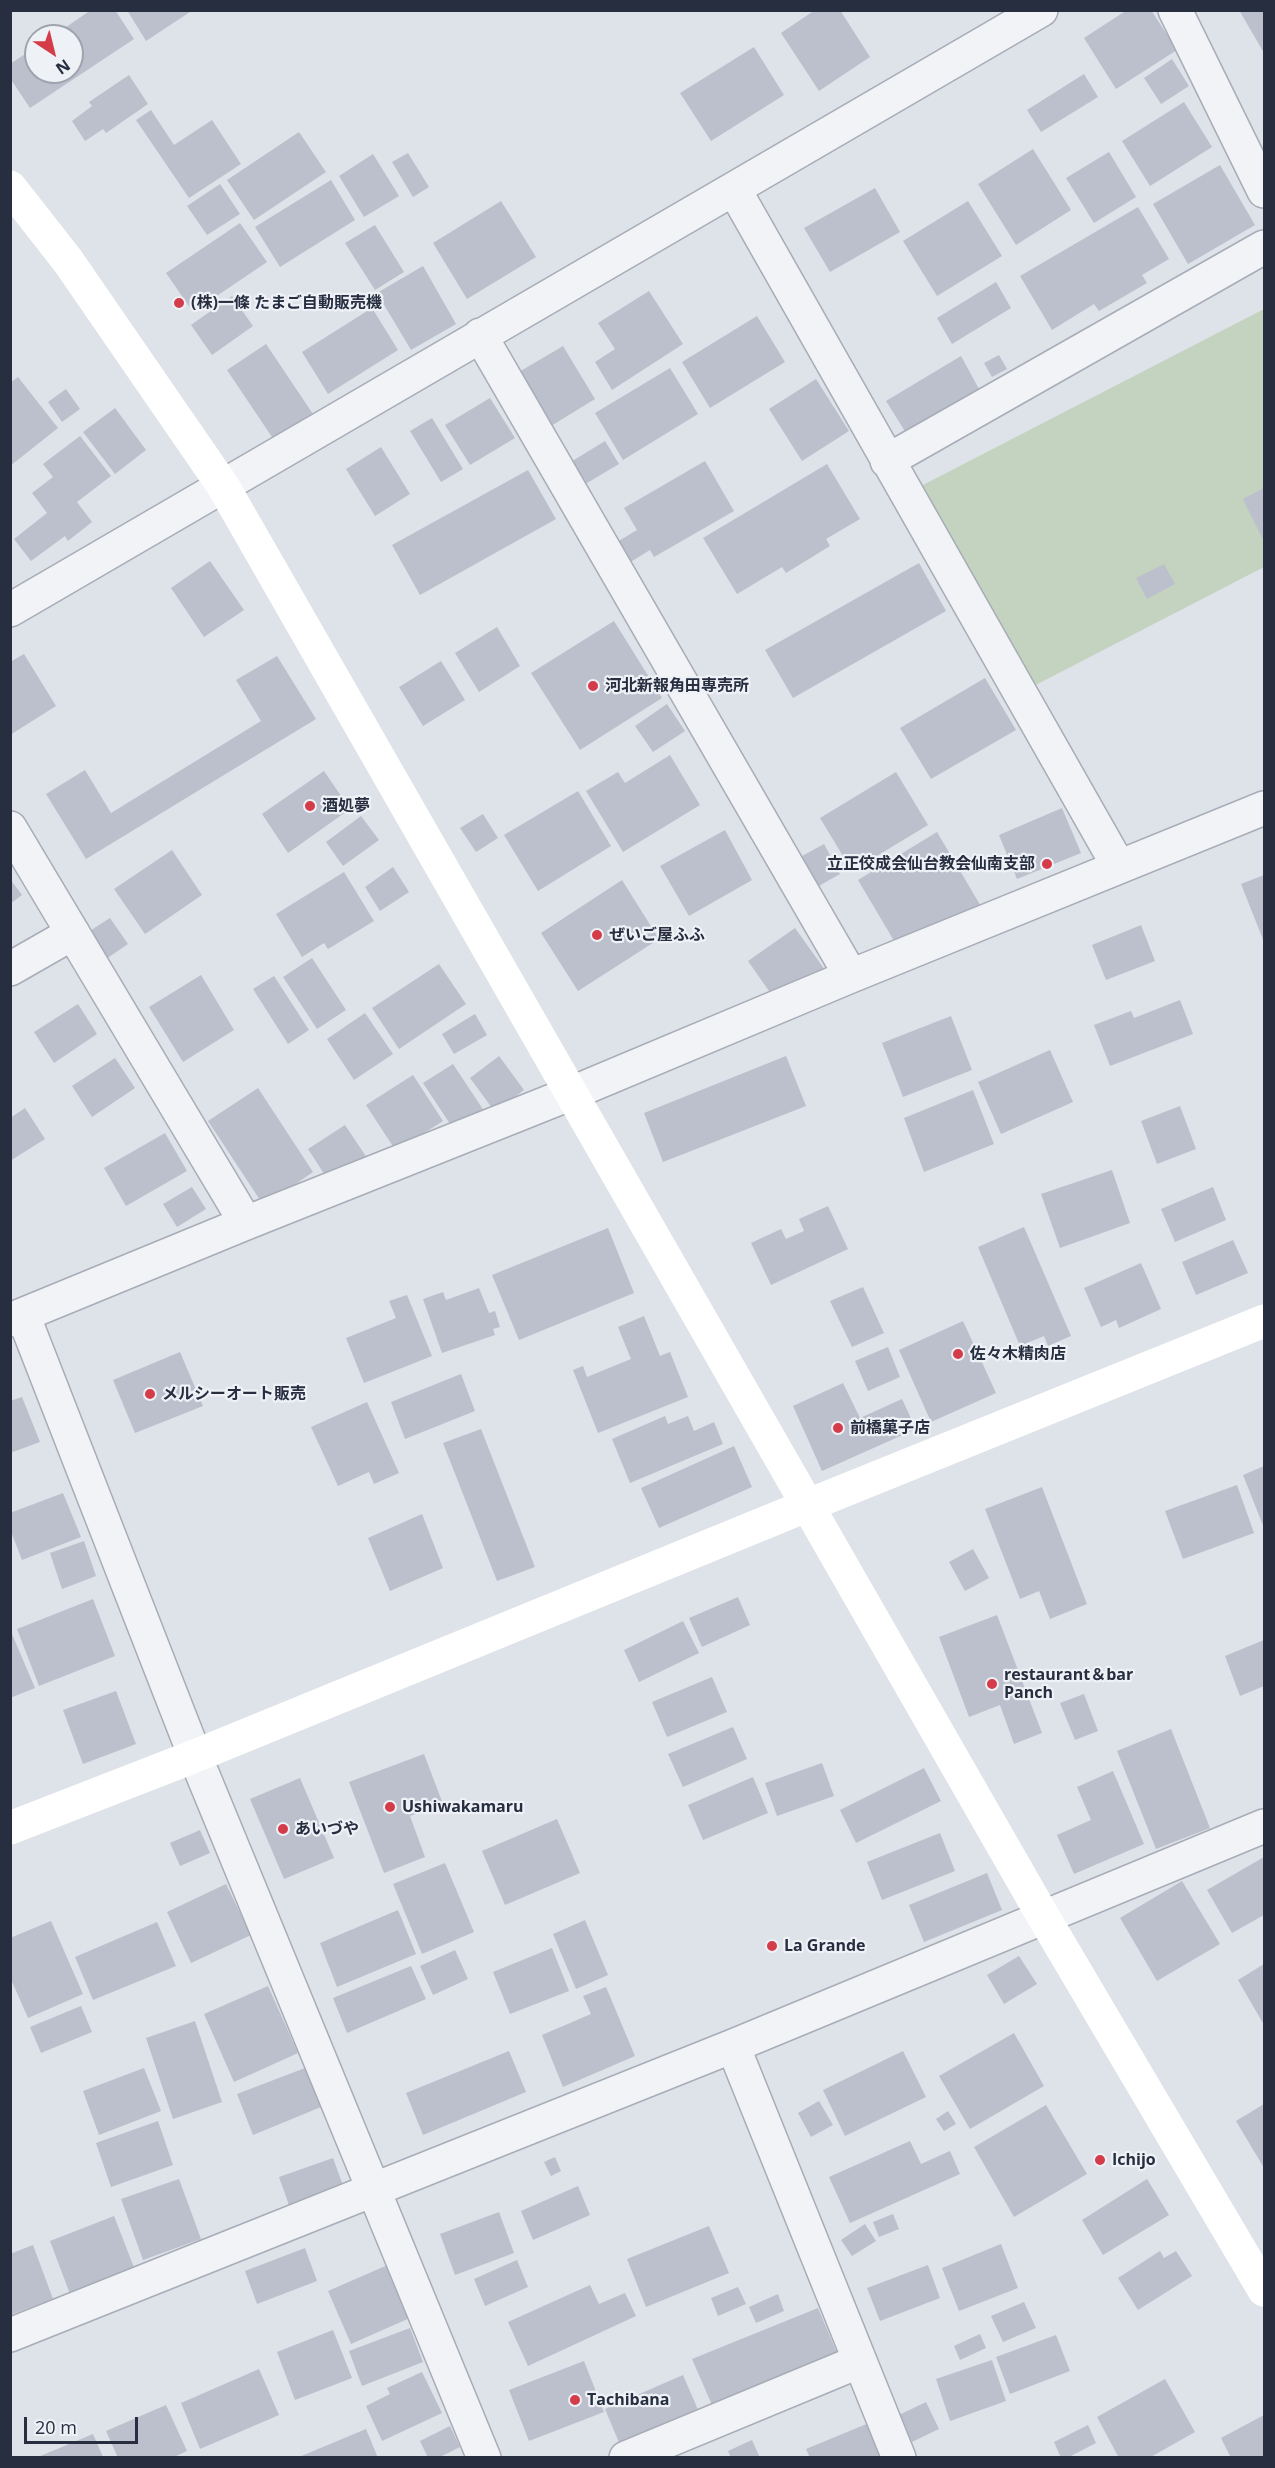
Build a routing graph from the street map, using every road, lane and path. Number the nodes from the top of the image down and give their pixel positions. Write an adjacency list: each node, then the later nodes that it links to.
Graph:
1 (1041, 10): 4 (street)
2 (1175, 10): 5 (street)
3 (10, 187): 9 (street)
4 (734, 189): 7 (street); 8 (street)
5 (1264, 191)
6 (1264, 247): 8 (street)
7 (480, 335): 9 (street); 16 (street)
8 (887, 461): 13 (street)
9 (224, 486): 10 (street); 17 (street)
10 (10, 610)
11 (1264, 808): 13 (street)
12 (10, 828): 14 (street)
13 (1119, 867): 16 (street)
14 (73, 933): 15 (street); 18 (street)
15 (10, 969)
16 (851, 976): 17 (street)
17 (572, 1093): 18 (street); 21 (street)
18 (246, 1223): 19 (street)
19 (17, 1317): 22 (street)
20 (1262, 1327): 21 (street)
21 (806, 1506): 22 (street); 25 (street)
22 (195, 1756): 24 (street); 27 (street)
23 (1264, 1826): 25 (street)
24 (10, 1828)
25 (1043, 1916): 26 (street); 28 (street)
26 (733, 2046): 27 (street); 30 (street)
27 (374, 2189): 29 (street); 31 (street)
28 (1264, 2290)
29 (10, 2335)
30 (860, 2361): 32 (street); 33 (street)
31 (483, 2457)
32 (626, 2457)
33 (899, 2457)

